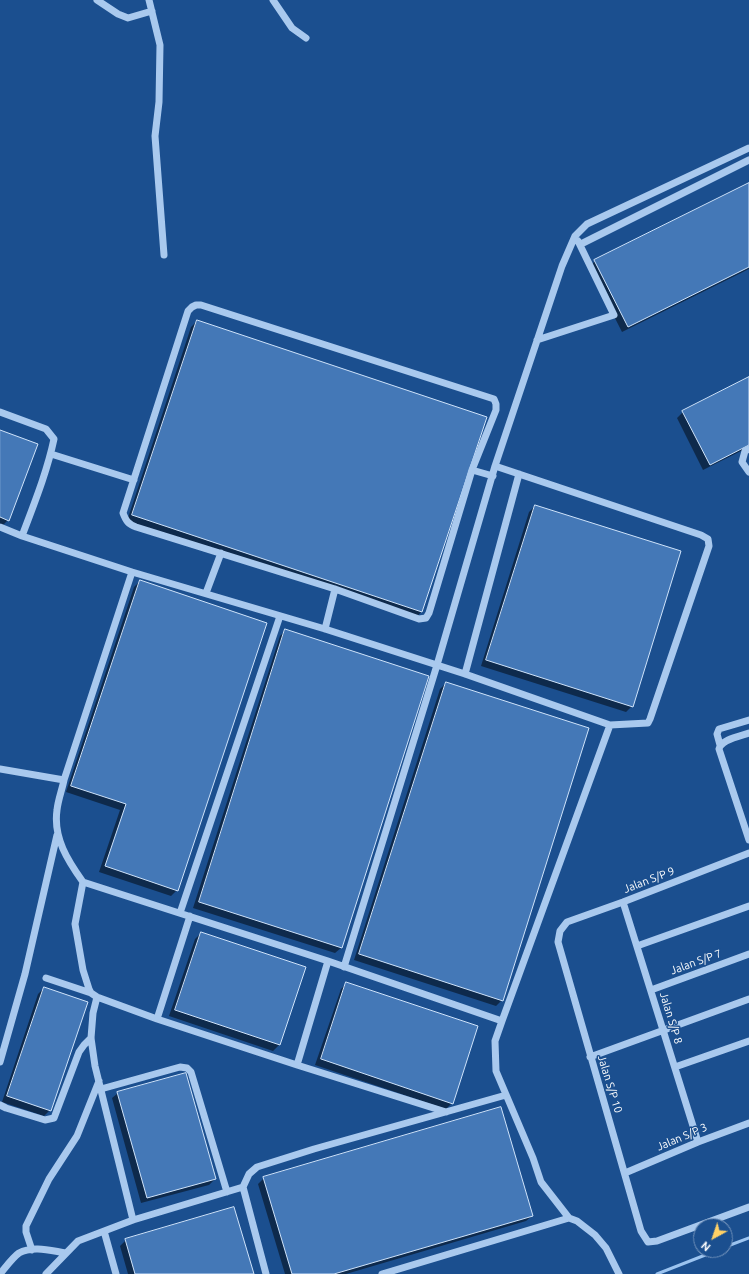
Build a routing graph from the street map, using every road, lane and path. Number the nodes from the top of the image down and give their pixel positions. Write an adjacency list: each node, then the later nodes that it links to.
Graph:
1 (97, 0): 4 (street)
2 (149, 0): 4 (street)
3 (273, 0): 5 (street)
4 (152, 11): 10 (street)
5 (306, 38)
6 (749, 148): 8 (street)
7 (749, 160): 9 (street)
8 (575, 236): 9 (street); 11 (street)
9 (581, 244): 11 (street)
10 (164, 255)
11 (537, 340): 15 (street)
12 (0, 412): 14 (street)
13 (749, 449): 17 (street)
14 (51, 454): 20 (street); 22 (street)
15 (495, 466): 18 (street); 19 (street)
16 (472, 470): 19 (street); 20 (street); 25 (street)
17 (749, 472)
18 (519, 474): 30 (street); 32 (street)
19 (492, 476): 29 (street)
20 (134, 480): 23 (street)
21 (0, 527): 22 (street)
22 (22, 536): 24 (street)
23 (221, 553): 25 (street); 26 (street)
24 (132, 572): 26 (street); 36 (street)
25 (335, 589): 28 (street)
26 (206, 593): 27 (street)
27 (280, 616): 28 (street); 43 (street)
28 (325, 629): 29 (street)
29 (438, 665): 30 (street); 49 (street)
30 (465, 674): 32 (street)
31 (749, 720): 34 (street)
32 (610, 725): 55 (street)
33 (749, 733): 34 (street)
34 (719, 747): 38 (street)
35 (0, 769): 36 (street)
36 (64, 780): 37 (street)
37 (57, 834): 40 (street); 60 (street)
38 (749, 840)
39 (749, 853): 41 (street, Jalan S/P 9)
40 (83, 882): 43 (street); 52 (street)
41 (623, 902): 45 (street, Jalan S/P 9); 46 (street, Jalan S/P 8)
42 (749, 906): 46 (street)
43 (180, 913): 44 (street)
44 (190, 916): 48 (street); 54 (street)
45 (560, 931): 59 (street, Jalan S/P 10)
46 (637, 946): 51 (street, Jalan S/P 8)
47 (749, 954): 51 (street, Jalan S/P 7)
48 (328, 961): 49 (street); 61 (street)
49 (344, 967): 55 (street)
50 (46, 978): 52 (street)
51 (651, 990): 56 (street, Jalan S/P 8)
52 (94, 995): 54 (street); 57 (street)
53 (749, 999): 56 (street)
54 (157, 1019): 61 (street)
55 (502, 1021): 65 (street)
56 (663, 1030): 59 (street); 62 (street, Jalan S/P 8)
57 (91, 1038): 63 (street); 66 (street)
58 (749, 1041): 62 (street)
59 (590, 1057): 70 (street, Jalan S/P 10)
60 (0, 1062)
61 (297, 1065): 67 (street)
62 (675, 1067): 69 (street, Jalan S/P 8)
63 (99, 1082): 64 (street); 77 (street)
64 (101, 1089): 72 (street); 75 (street)
65 (506, 1095): 67 (street); 74 (street)
66 (0, 1104)
67 (446, 1112): 71 (street)
68 (749, 1123): 69 (street, Jalan S/P 3)
69 (698, 1142): 70 (street, Jalan S/P 3)
70 (625, 1174): 73 (street, Jalan S/P 10)
71 (243, 1187): 72 (street); 82 (street)
72 (227, 1192): 75 (street)
73 (749, 1207)
74 (569, 1218): 83 (street); 84 (street)
75 (133, 1220): 76 (street)
76 (104, 1231): 78 (street); 81 (street)
77 (32, 1250): 78 (street); 79 (street)
78 (66, 1253): 80 (street)
79 (0, 1274)
80 (46, 1274)
81 (116, 1274)
82 (266, 1274)
83 (382, 1274)
84 (619, 1274)

